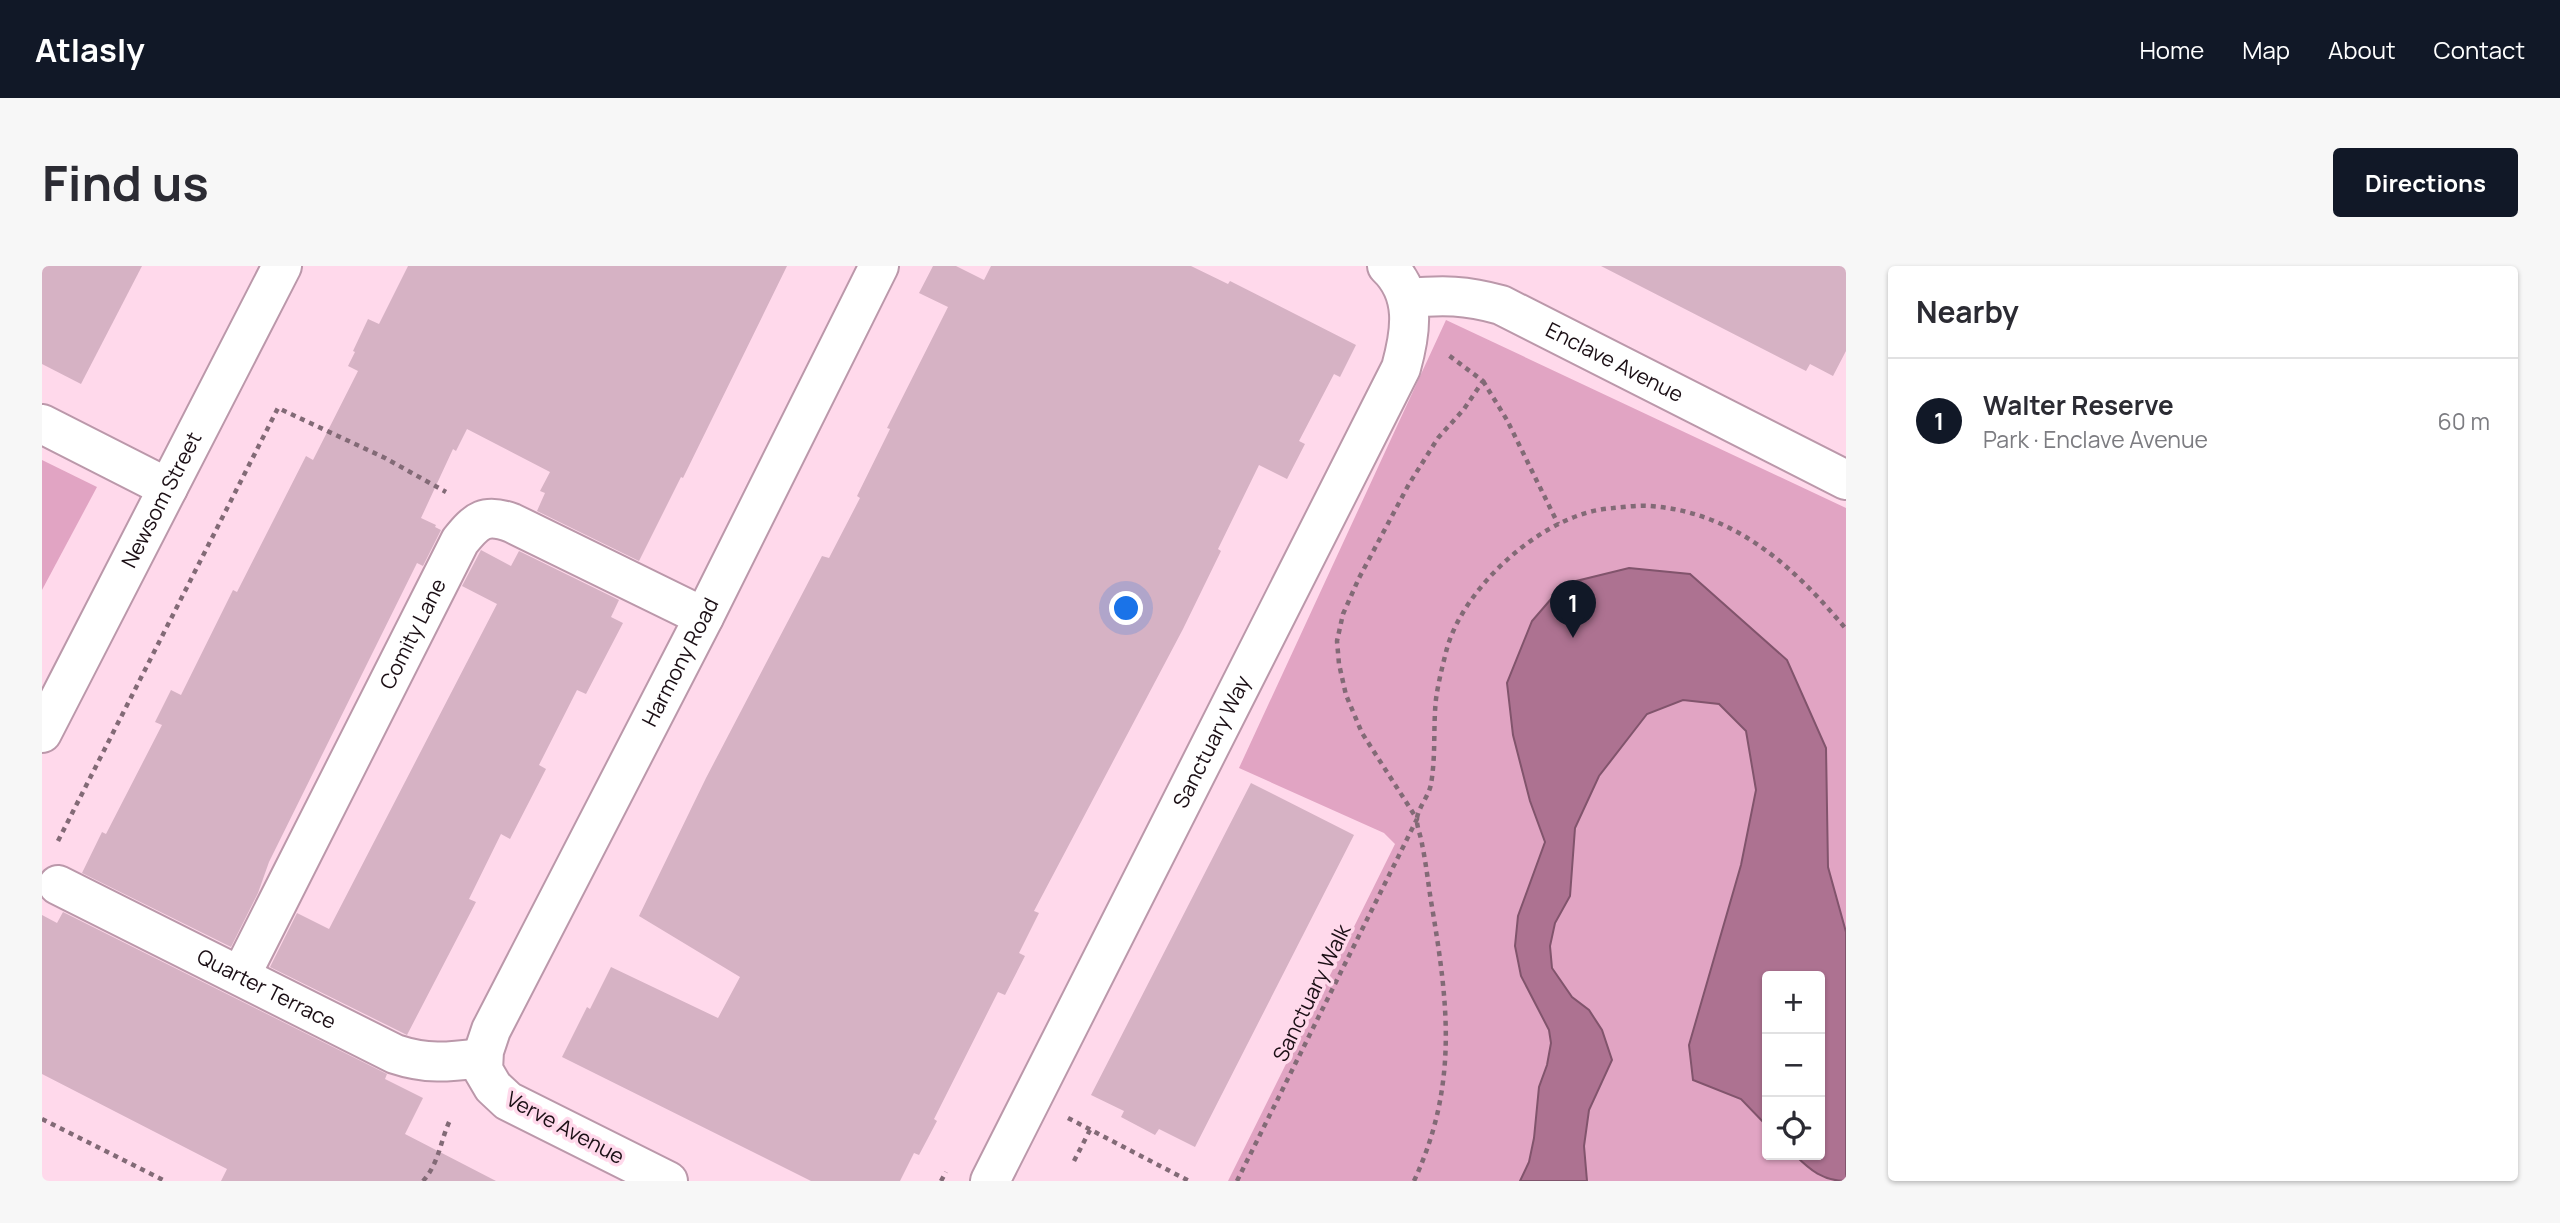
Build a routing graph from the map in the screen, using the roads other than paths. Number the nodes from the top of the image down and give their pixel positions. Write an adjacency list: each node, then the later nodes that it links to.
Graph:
1 (282, 266): 7 (street, Newsom Street)
2 (878, 266): 8 (street, Harmony Road)
3 (1387, 266): 4 (street)
4 (1409, 312): 6 (street, Enclave Avenue); 14 (street, Sanctuary Way)
5 (42, 424): 7 (street)
6 (1846, 480)
7 (168, 488): 9 (street, Newsom Street)
8 (704, 617): 11 (street, Comity Lane); 12 (street, Harmony Road)
9 (42, 733)
10 (56, 867): 11 (street, Quarter Terrace)
11 (241, 975): 12 (street, Quarter Terrace)
12 (483, 1058): 13 (street, Verve Avenue)
13 (668, 1181)
14 (990, 1181)

